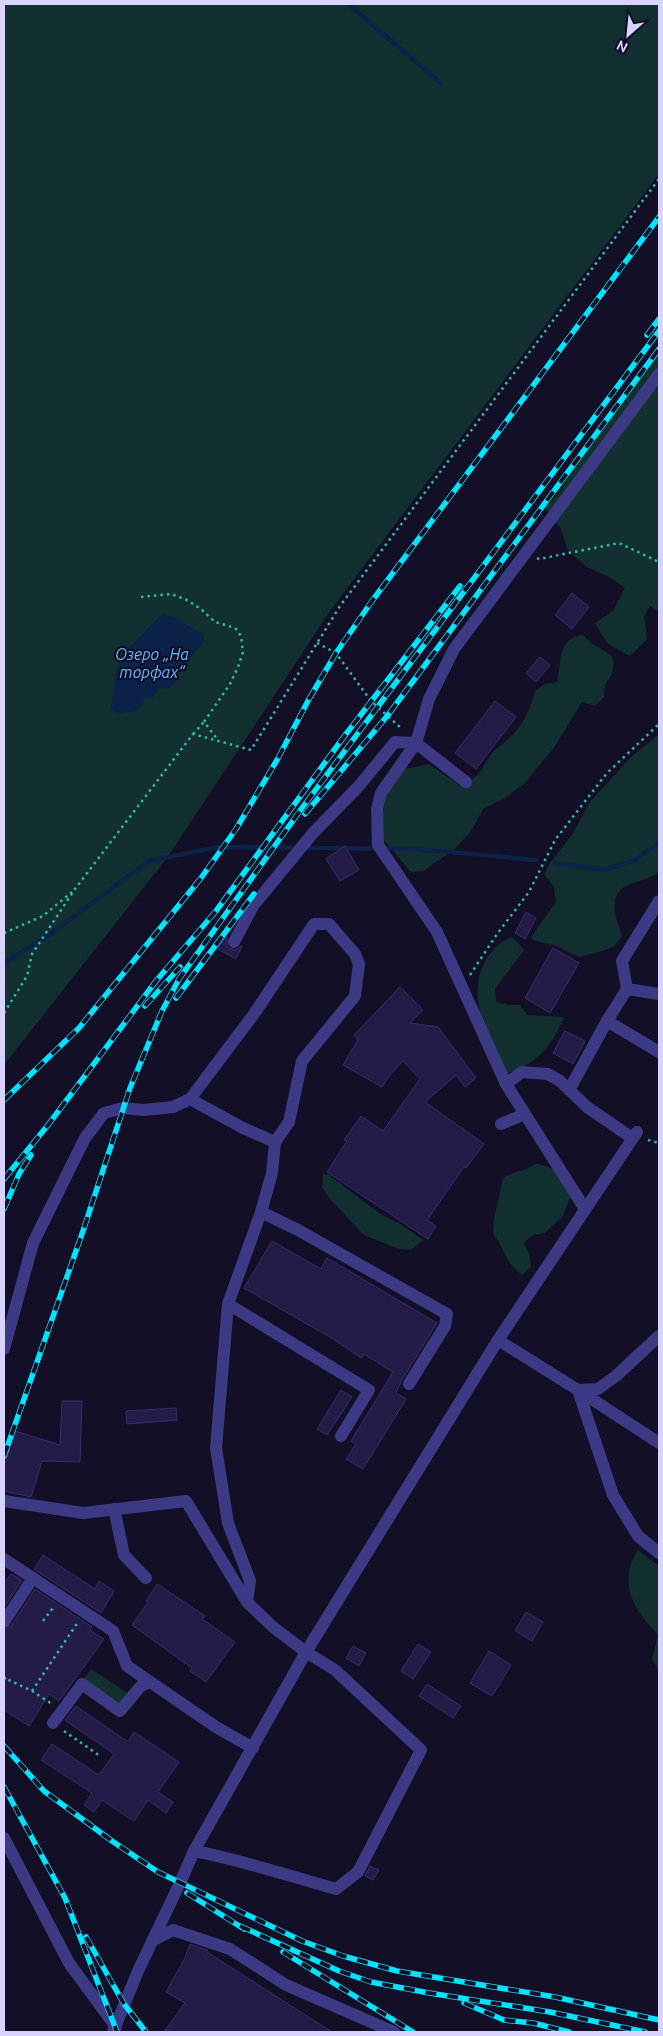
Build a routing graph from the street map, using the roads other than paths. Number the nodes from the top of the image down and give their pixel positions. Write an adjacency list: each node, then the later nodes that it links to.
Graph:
1 (659, 374): 2 (lane)
2 (416, 744): 3 (lane); 5 (lane); 10 (lane)
3 (466, 782)
4 (659, 901): 6 (lane)
5 (234, 942)
6 (627, 989): 7 (lane); 8 (lane)
7 (659, 994)
8 (607, 1021): 9 (lane); 11 (lane)
9 (659, 1052)
10 (506, 1084): 11 (lane); 13 (lane)
11 (569, 1090): 16 (lane)
12 (190, 1099): 15 (lane); 15 (lane); 21 (lane)
13 (525, 1114): 14 (lane); 16 (lane)
14 (501, 1124)
15 (276, 1142): 17 (lane)
16 (585, 1209): 20 (lane)
17 (260, 1212): 18 (lane); 22 (lane)
18 (228, 1304): 24 (lane); 32 (lane)
19 (659, 1336): 23 (lane)
20 (498, 1340): 23 (lane); 34 (lane)
21 (4, 1349)
22 (409, 1384)
23 (578, 1390): 25 (lane); 28 (lane)
24 (341, 1436)
25 (659, 1443)
26 (4, 1501): 27 (lane)
27 (114, 1509): 31 (lane); 32 (lane)
28 (659, 1553)
29 (4, 1559): 30 (lane)
30 (33, 1578): 33 (lane); 35 (lane)
31 (146, 1578)
32 (247, 1602): 34 (lane)
33 (4, 1622)
34 (306, 1652): 37 (lane); 39 (lane)
35 (149, 1682): 36 (lane); 37 (lane)
36 (53, 1723)
37 (253, 1748): 39 (lane)
38 (4, 1838): 41 (lane)
39 (194, 1851): 40 (lane)
40 (152, 1941): 41 (lane); 42 (lane)
41 (114, 2030)
42 (394, 2032)

